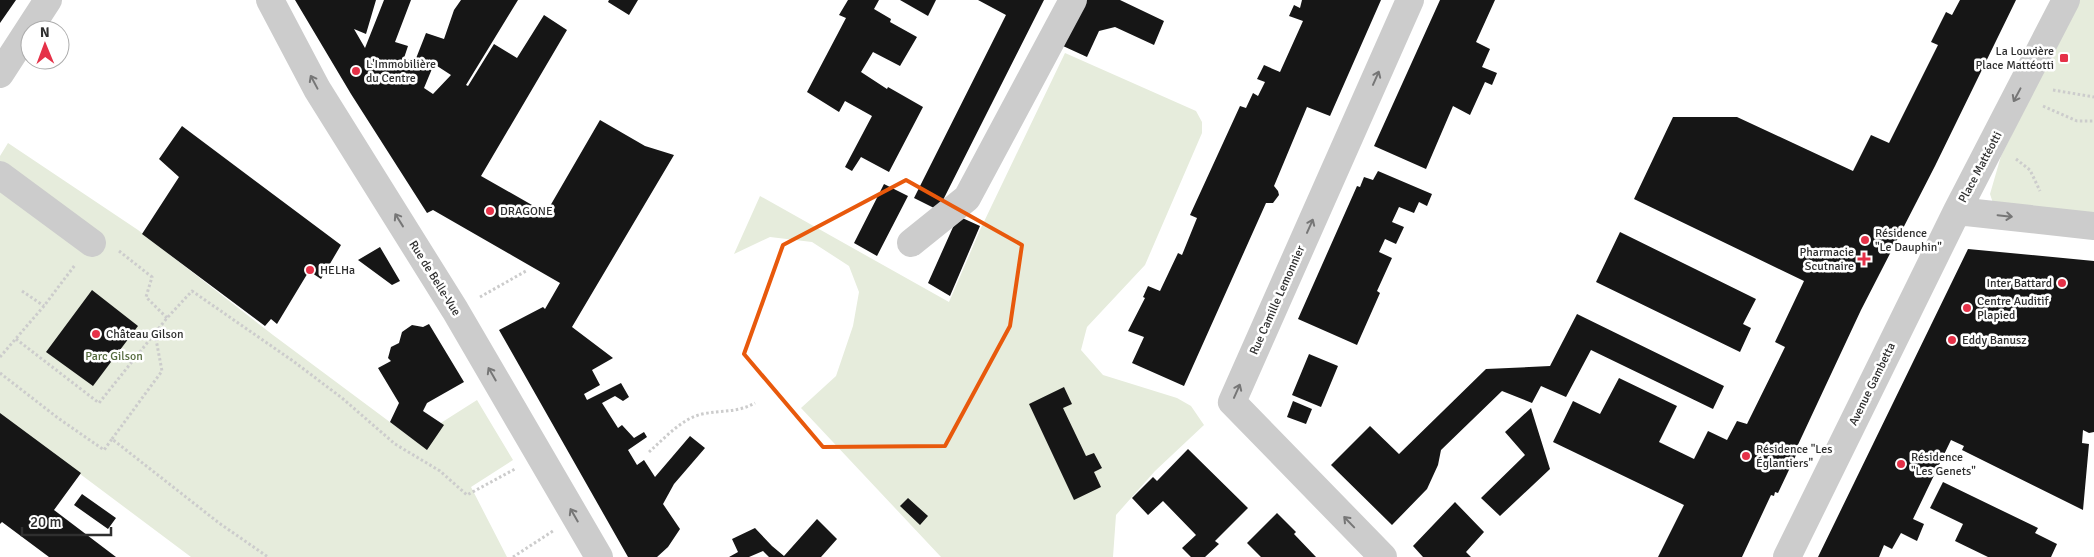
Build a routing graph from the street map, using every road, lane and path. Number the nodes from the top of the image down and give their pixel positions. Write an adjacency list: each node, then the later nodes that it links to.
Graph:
1 (48, 0): 6 (street)
2 (270, 0): 20 (street, Rue de Belle-Vue, one-way to 2)
3 (1073, 0): 15 (street)
4 (1410, 0): 34 (street, Rue Camille Lemonnier, one-way to 4)
5 (2066, 2): 7 (street, Place Mattéotti)
6 (0, 74)
7 (2022, 86): 8 (path); 9 (path); 10 (street, Place Mattéotti, one-way to 10)
8 (2094, 97)
9 (2094, 121)
10 (1990, 147): 12 (street, Place Mattéotti); 13 (path)
11 (0, 175): 16 (street)
12 (1957, 211): 13 (street, Place Mattéotti, one-way to 13); 35 (street, Avenue Gambetta)
13 (2043, 220): 14 (street, Place Mattéotti)
14 (2094, 226)
15 (911, 243)
16 (92, 244): 19 (path); 21 (path)
17 (526, 270): 20 (path)
18 (22, 291): 19 (path)
19 (44, 306): 23 (path)
20 (455, 310): 29 (street, Rue de Belle-Vue, one-way to 20)
21 (167, 318): 22 (path); 29 (path)
22 (155, 334): 23 (path); 27 (path)
23 (16, 339): 24 (path)
24 (0, 357)
25 (0, 373): 27 (path)
26 (755, 403): 28 (path)
27 (112, 439): 31 (path)
28 (649, 452)
29 (539, 455): 30 (street, Rue de Belle-Vue, one-way to 29)
30 (575, 517): 32 (path); 33 (street, Rue de Belle-Vue)
31 (268, 557)
32 (513, 557)
33 (599, 557)
34 (1383, 557)
35 (1787, 557)

